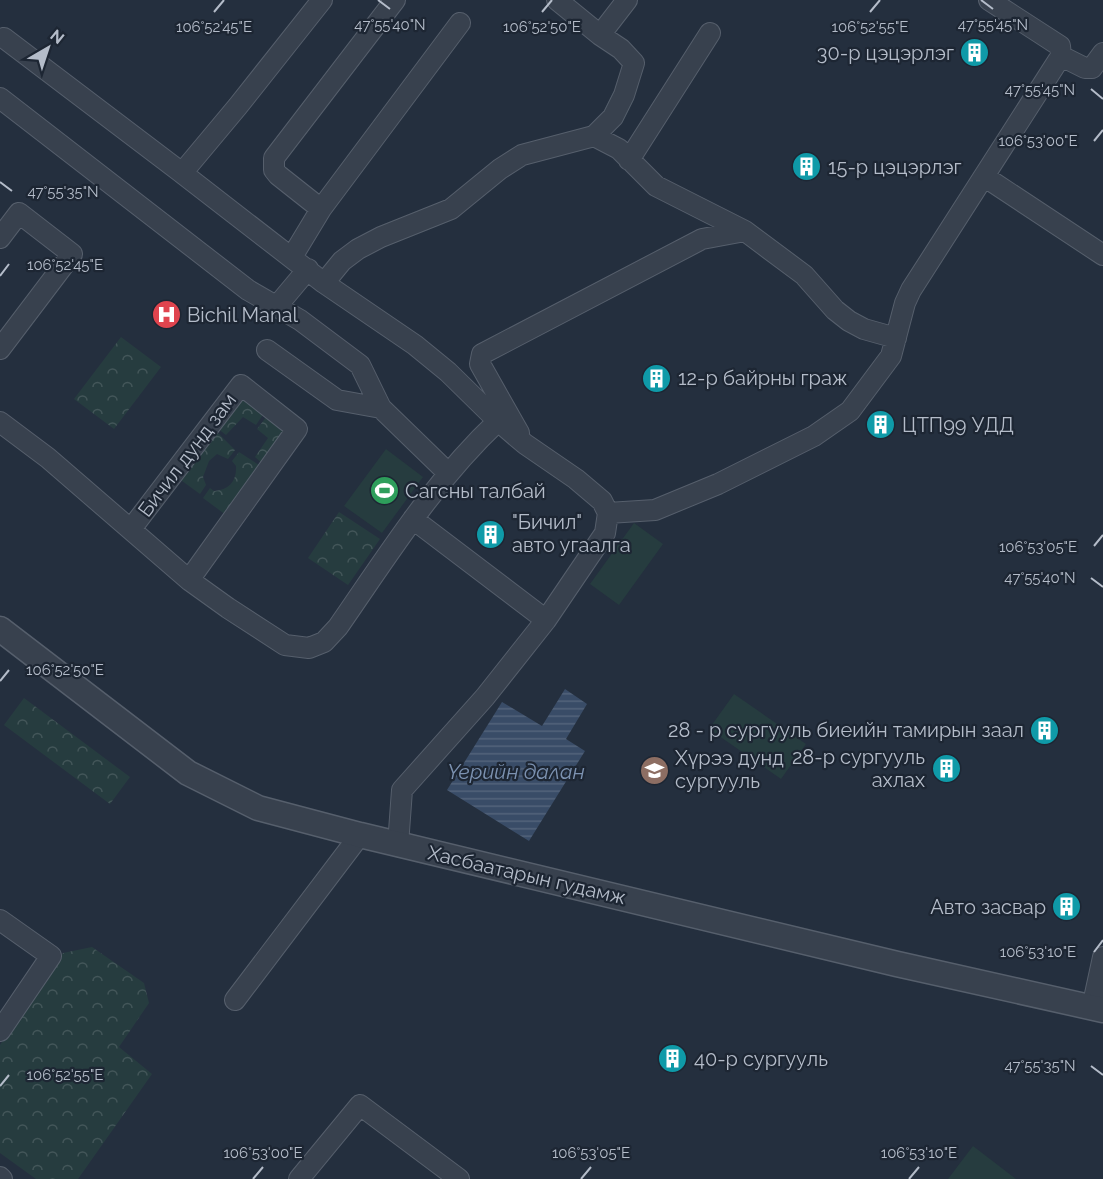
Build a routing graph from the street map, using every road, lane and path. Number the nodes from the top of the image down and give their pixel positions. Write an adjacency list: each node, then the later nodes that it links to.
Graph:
1 (322, 0): 15 (street)
2 (395, 0): 17 (street)
3 (557, 0): 8 (street)
4 (627, 0): 8 (street)
5 (989, 0): 11 (street)
6 (460, 23): 17 (street)
7 (710, 33): 14 (street)
8 (600, 35): 13 (street)
9 (4, 38): 15 (street)
10 (1103, 53): 11 (street)
11 (1061, 56): 16 (street)
12 (0, 98): 24 (street)
13 (594, 136): 14 (street); 23 (street)
14 (629, 160): 18 (street)
15 (182, 173): 21 (street)
16 (985, 177): 20 (street); 25 (street)
17 (321, 209): 21 (street)
18 (745, 231): 25 (street); 31 (street)
19 (0, 238): 26 (street)
20 (1103, 255)
21 (292, 257): 22 (street)
22 (308, 269): 23 (street); 24 (street)
23 (324, 283): 29 (street)
24 (277, 306): 28 (street)
25 (896, 338): 33 (street)
26 (0, 349)
27 (267, 350): 28 (street)
28 (381, 408): 32 (street)
29 (498, 421): 31 (street); 32 (street, Бичил дунд зам)
30 (0, 422): 35 (street, Бичил дунд зам)
31 (525, 444): 33 (street)
32 (448, 472): 34 (street, Бичил дунд зам)
33 (608, 513): 37 (street)
34 (413, 519): 36 (street, Бичил дунд зам); 37 (street)
35 (131, 530): 36 (street, Бичил дунд зам); 36 (street, Бичил дунд зам)
36 (189, 580)
37 (546, 621): 40 (street)
38 (0, 629): 39 (street, Хасбаатарын гудамж)
39 (360, 836): 40 (street, Хасбаатарын гудамж); 43 (street)
40 (398, 845): 44 (street, Хасбаатарын гудамж)
41 (0, 920): 45 (street)
42 (1103, 957): 44 (street)
43 (235, 1000)
44 (1098, 1009)
45 (0, 1031)
46 (299, 1179): 47 (street)
47 (459, 1179)

